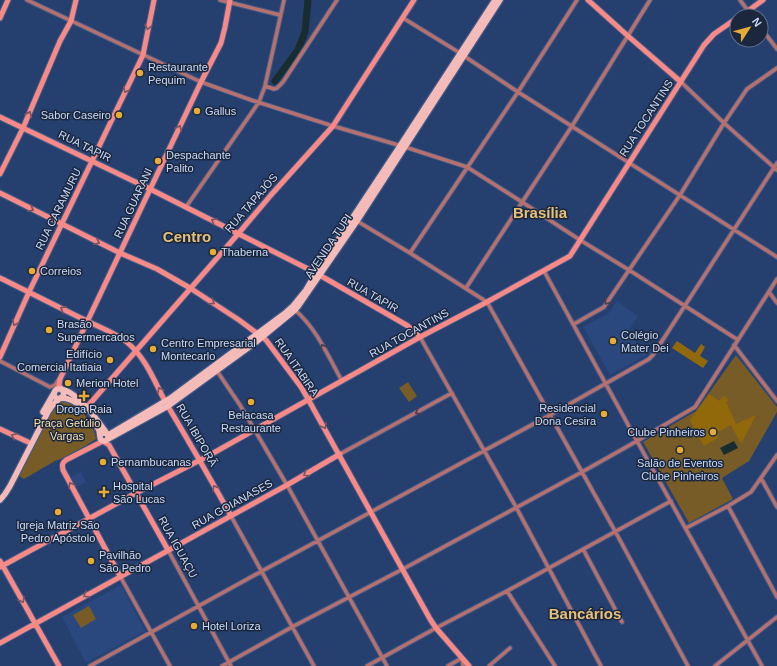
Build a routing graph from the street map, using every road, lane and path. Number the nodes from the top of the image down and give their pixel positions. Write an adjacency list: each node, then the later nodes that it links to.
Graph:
1 (8, 0): 18 (street)
2 (27, 0): 20 (street)
3 (76, 0): 20 (street)
4 (154, 0): 26 (street, RUA CARAMURU, one-way to 26)
5 (220, 0): 15 (street)
6 (284, 0): 17 (street)
7 (337, 0): 30 (street)
8 (414, 0): 19 (street, RUA TAPAJÓS)
9 (494, 0): 25 (main road, AVENIDA TUPI)
10 (500, 0): 25 (main road, AVENIDA TUPI)
11 (577, 0): 31 (street)
12 (588, 0): 22 (street)
13 (650, 0): 22 (street)
14 (763, 0): 16 (street)
15 (230, 1): 17 (street); 28 (street, RUA GUARANI)
16 (752, 8)
17 (280, 15): 30 (street)
18 (0, 18)
19 (403, 18): 25 (street); 35 (street, RUA TAPAJÓS)
20 (71, 21): 26 (street); 37 (street, one-way to 20)
21 (729, 24): 29 (street, RUA TOCANTINS)
22 (628, 36): 29 (street); 36 (street)
23 (769, 38): 24 (street)
24 (777, 49)
25 (462, 54): 31 (street); 38 (main road, AVENIDA TUPI)
26 (143, 55): 28 (street); 39 (street, RUA CARAMURU, one-way to 39)
27 (777, 68): 34 (street)
28 (201, 82): 32 (street); 45 (street, RUA GUARANI, one-way to 28)
29 (681, 82): 34 (street); 40 (street, RUA TOCANTINS)
30 (265, 86): 32 (street)
31 (518, 92): 36 (street); 42 (street)
32 (259, 102): 35 (street); 49 (street)
33 (0, 117): 37 (street, RUA TAPIR)
34 (724, 123): 43 (street); 47 (street)
35 (333, 126): 38 (street); 53 (street, RUA TAPAJÓS)
36 (572, 126): 40 (street); 48 (street)
37 (23, 128): 39 (street, RUA TAPIR); 44 (street)
38 (402, 146): 42 (street); 50 (main road, AVENIDA TUPI); 60 (main road, AVENIDA TUPI)
39 (92, 161): 45 (street, RUA TAPIR); 51 (street, RUA CARAMURU)
40 (630, 163): 47 (street); 54 (street, RUA TOCANTINS)
41 (777, 163): 43 (street)
42 (467, 167): 48 (street); 56 (street)
43 (775, 169): 52 (street)
44 (0, 174)
45 (150, 189): 49 (street, RUA TAPIR); 55 (street, RUA GUARANI)
46 (0, 193): 51 (street, RUA ITABIRA, one-way to 51)
47 (680, 195): 52 (street); 58 (street)
48 (522, 202): 54 (street); 64 (street)
49 (186, 207): 53 (street, RUA TAPIR, one-way to 49)
50 (358, 220): 56 (street); 60 (main road, AVENIDA TUPI)
51 (62, 224): 55 (street, RUA ITABIRA, one-way to 55); 65 (street, RUA CARAMURU)
52 (734, 229): 57 (street); 69 (street)
53 (238, 234): 60 (street, RUA TAPIR); 63 (street, RUA TAPAJÓS)
54 (580, 240): 58 (street); 59 (street, RUA TOCANTINS)
55 (120, 253): 63 (street, RUA ITABIRA); 71 (street, RUA GUARANI)
56 (410, 253): 64 (street)
57 (777, 257)
58 (629, 270): 69 (street); 72 (street, one-way to 72)
59 (544, 271): 67 (street, RUA TOCANTINS); 72 (street)
60 (318, 274): 70 (main road, AVENIDA TUPI); 73 (main road, AVENIDA TUPI); 74 (street, RUA TAPIR)
61 (0, 278): 65 (street, RUA IBIPORÃ)
62 (777, 279): 66 (street)
63 (190, 288): 73 (street, RUA ITABIRA, one-way to 73); 77 (street, RUA TAPAJÓS)
64 (466, 288): 67 (street)
65 (29, 292): 71 (street, RUA IBIPORÃ, one-way to 65); 78 (street, RUA CARAMURU, one-way to 78)
66 (769, 292): 68 (street); 75 (street)
67 (487, 302): 74 (street, RUA TOCANTINS); 93 (street)
68 (777, 303)
69 (684, 305): 75 (street); 83 (street)
70 (294, 310): 73 (main road, AVENIDA TUPI); 82 (street, one-way to 70)
71 (87, 322): 77 (street, RUA IBIPORÃ); 81 (street, RUA GUARANI)
72 (574, 324): 83 (street)
73 (260, 336): 80 (main road, AVENIDA TUPI); 89 (street, RUA ITABIRA); 91 (main road, AVENIDA TUPI)
74 (420, 337): 82 (street, RUA TOCANTINS); 87 (street, RUA TAPIR)
75 (738, 340): 76 (street)
76 (734, 346): 90 (street); 97 (street)
77 (136, 351): 91 (street, RUA IBIPORÃ, one-way to 77); 92 (street, RUA TAPAJÓS)
78 (0, 357)
79 (0, 361): 84 (street)
80 (217, 371): 91 (main road, AVENIDA TUPI); 95 (street)
81 (60, 379): 84 (street); 85 (street)
82 (342, 381): 89 (street, RUA TOCANTINS)
83 (606, 383): 93 (street); 97 (street)
84 (50, 387): 86 (street)
85 (62, 390): 86 (main road); 88 (main road); 92 (main road, RUA IGUAÇU)
86 (54, 393): 88 (main road); 98 (main road)
87 (452, 393): 99 (street, RUA TAPIR); 100 (street, RUA GOIANASES, one-way to 100)
88 (60, 399): 96 (main road, RUA IGUAÇU); 108 (main road)
89 (308, 399): 95 (street, RUA TOCANTINS); 100 (street, RUA ITABIRA, one-way to 100)
90 (777, 401)
91 (167, 404): 96 (main road, AVENIDA TUPI); 102 (street, RUA IBIPORÃ)
92 (87, 407): 96 (main road, RUA IGUAÇU)
93 (550, 415): 99 (street); 103 (street)
94 (0, 429): 98 (street, one-way to 94)
95 (254, 429): 102 (street, RUA TOCANTINS); 105 (street)
96 (105, 438): 106 (street, RUA IGUAÇU); 115 (street, one-way to 96)
97 (637, 441): 103 (street); 109 (street)
98 (28, 442): 107 (main road)
99 (484, 450): 111 (street, RUA TAPIR); 113 (street)
100 (340, 454): 105 (street, RUA GOIANASES, one-way to 105); 113 (street, RUA ITABIRA)
101 (777, 455): 104 (street)
102 (200, 460): 106 (street, RUA TOCANTINS); 114 (street, RUA IBIPORÃ, one-way to 102)
103 (582, 472): 111 (street); 117 (street)
104 (761, 478): 110 (street); 112 (street)
105 (287, 485): 114 (street, RUA GOIANASES); 118 (street)
106 (136, 493): 115 (street, RUA TOCANTINS); 120 (street, RUA IGUAÇU)
107 (0, 495)
108 (0, 500)
109 (671, 501): 116 (street); 117 (street)
110 (728, 506): 116 (street); 128 (street)
111 (516, 507): 122 (street, RUA TAPIR); 123 (street)
112 (777, 507)
113 (372, 512): 118 (street); 123 (street, RUA ITABIRA)
114 (231, 516): 120 (street, RUA GOIANASES); 124 (street, RUA IBIPORÃ)
115 (89, 519): 121 (street, RUA TOCANTINS); 125 (street)
116 (686, 528): 136 (street)
117 (615, 531): 119 (street); 155 (street)
118 (318, 541): 124 (street); 127 (street)
119 (583, 549): 122 (street); 131 (street)
120 (168, 550): 125 (street, RUA GOIANASES); 129 (street, RUA IGUAÇU)
121 (1, 565): 132 (street, one-way to 132)
122 (548, 567): 126 (street); 154 (street, RUA TAPIR)
123 (403, 569): 127 (street); 134 (street, RUA ITABIRA)
124 (262, 571): 129 (street); 133 (street, RUA IBIPORÃ)
125 (120, 576): 132 (street, RUA GOIANASES, one-way to 132); 135 (street)
126 (507, 590): 134 (street); 153 (street)
127 (349, 597): 133 (street); 139 (street)
128 (777, 597)
129 (199, 606): 135 (street); 141 (street, RUA IGUAÇU)
130 (777, 617): 136 (street)
131 (622, 622)
132 (35, 623): 137 (street, RUA GOIANASES); 142 (street)
133 (292, 627): 141 (street); 146 (street, RUA IBIPORÃ)
134 (436, 628): 139 (street); 140 (street, RUA ITABIRA)
135 (151, 633): 143 (street); 144 (street)
136 (748, 640): 156 (street); 157 (street)
137 (0, 643)
138 (510, 648): 152 (street)
139 (382, 658): 147 (street); 148 (street)
140 (462, 658): 149 (street); 150 (street); 151 (street, RUA ITABIRA)
141 (230, 664): 145 (street)
142 (59, 666)
143 (90, 666)
144 (170, 666)
145 (222, 666)
146 (314, 666)
147 (367, 666)
148 (387, 666)
149 (448, 666)
150 (464, 666)
151 (469, 666)
152 (489, 666)
153 (555, 666)
154 (601, 666)
155 (688, 666)
156 (715, 666)
157 (762, 666)

